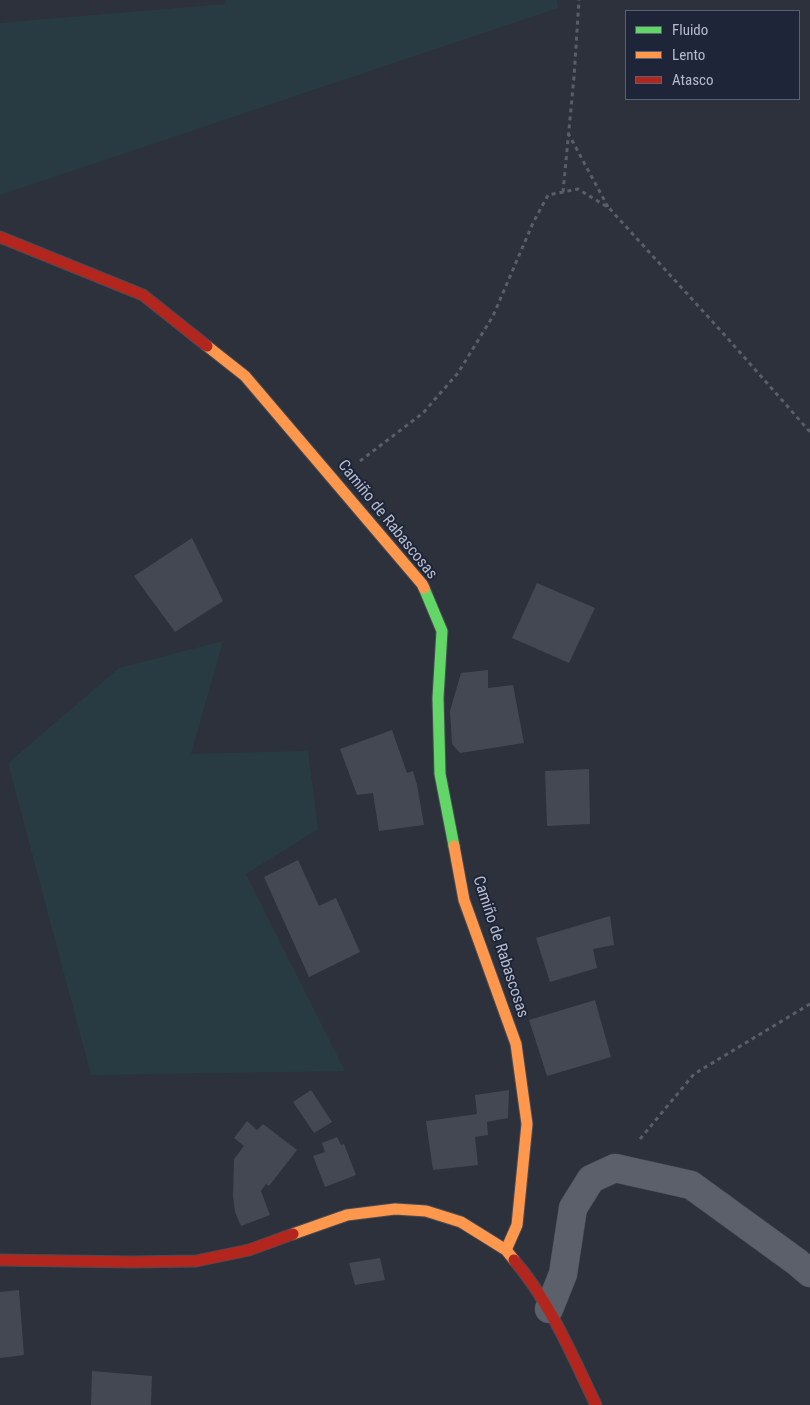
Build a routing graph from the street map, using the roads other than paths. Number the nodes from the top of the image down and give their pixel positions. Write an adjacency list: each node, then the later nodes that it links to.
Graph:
1 (0, 237): 2 (street, Camiño de Rabascosas)
2 (506, 1250): 3 (street); 5 (street)
3 (0, 1260)
4 (810, 1273): 5 (street)
5 (549, 1310): 6 (street)
6 (596, 1405)

